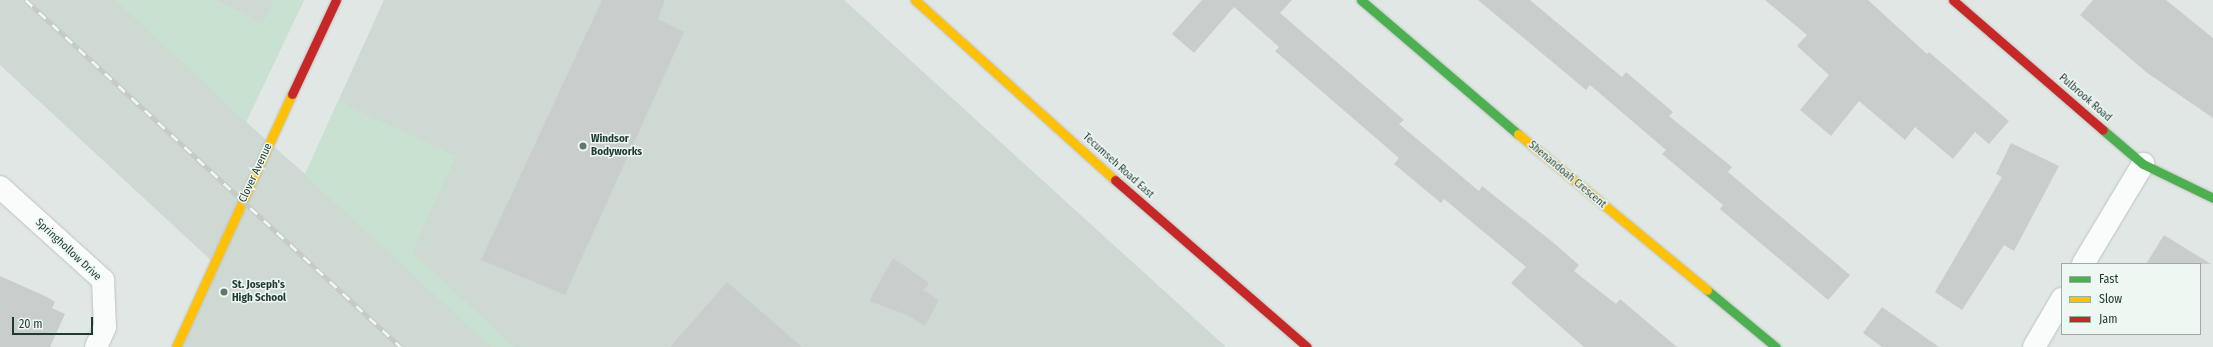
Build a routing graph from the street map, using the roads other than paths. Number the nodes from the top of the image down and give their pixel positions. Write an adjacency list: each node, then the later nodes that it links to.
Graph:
1 (336, 0): 11 (street, Clover Avenue)
2 (915, 0): 12 (street, Tecumseh Road East)
3 (1360, 0): 13 (street, Shenandoah Crescent)
4 (1953, 0): 5 (street, Pulbrook Road)
5 (2143, 164): 7 (street, Pulbrook Road); 8 (street)
6 (0, 187): 10 (street, Springhollow Drive)
7 (2213, 198)
8 (2084, 263)
9 (2061, 301): 14 (street)
10 (96, 347)
11 (176, 347)
12 (1307, 347)
13 (1776, 347)
14 (2034, 347)

